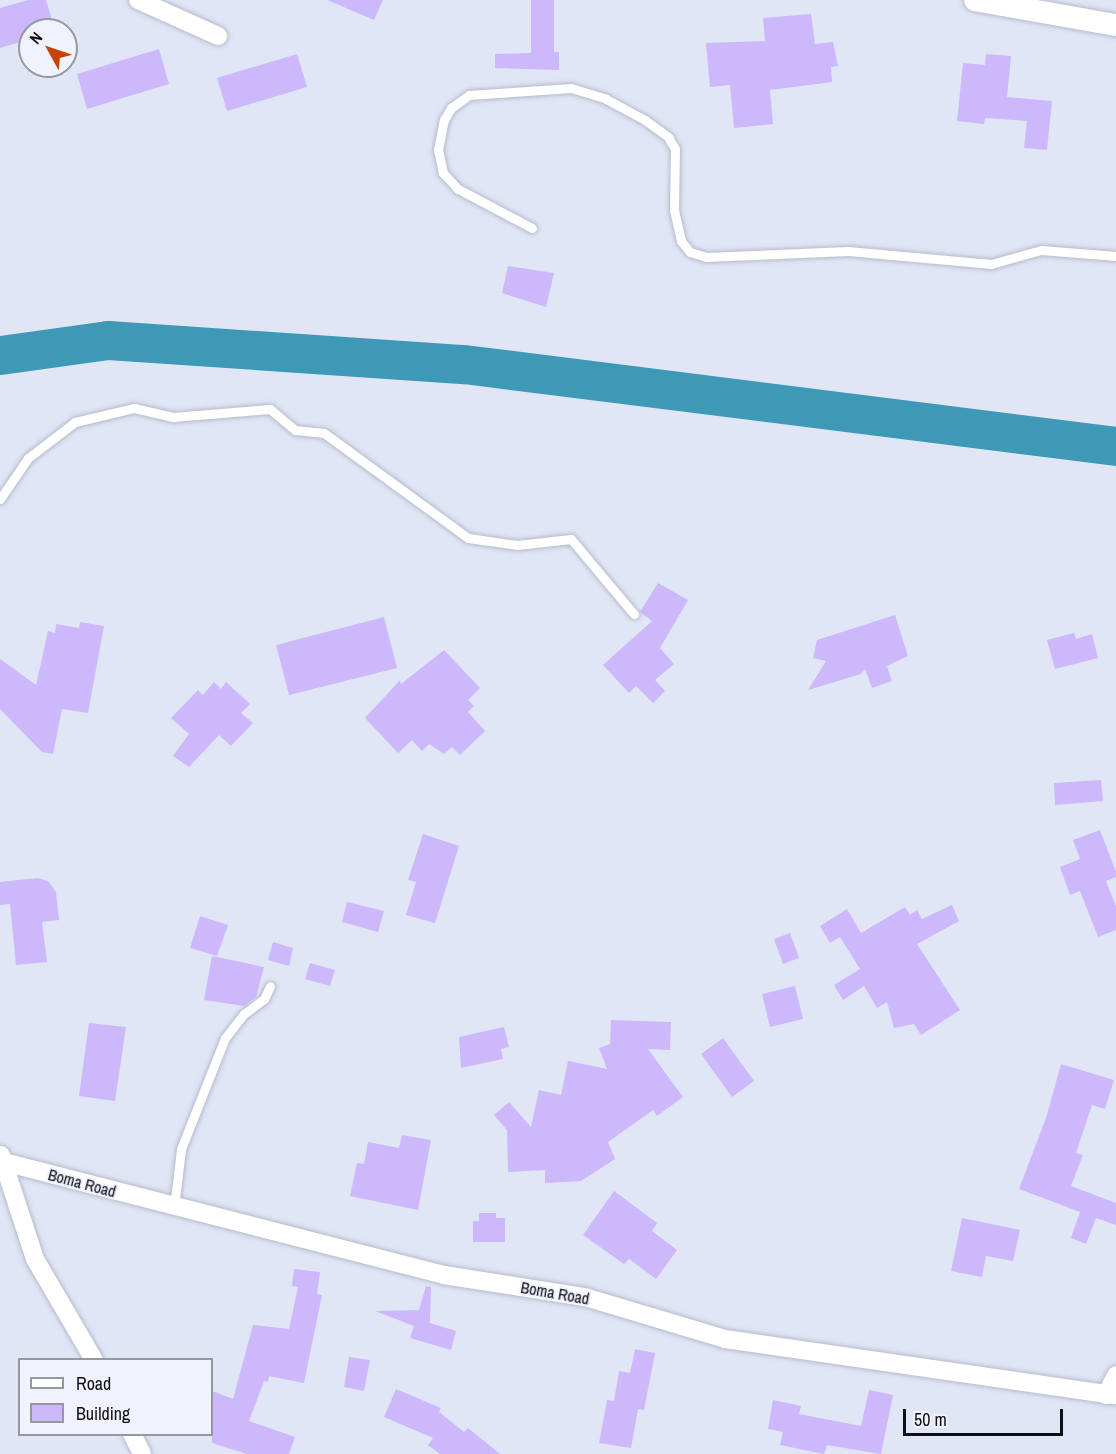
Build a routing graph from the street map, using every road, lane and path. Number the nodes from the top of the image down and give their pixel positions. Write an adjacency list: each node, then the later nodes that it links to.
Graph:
1 (138, 0): 4 (street)
2 (975, 0): 3 (street)
3 (1116, 26)
4 (219, 36)
5 (532, 228): 6 (lane)
6 (1116, 256)
7 (0, 499): 8 (lane)
8 (634, 614)
9 (270, 986): 11 (lane)
10 (1, 1159): 11 (street, Boma Road); 12 (street)
11 (174, 1207): 14 (street, Boma Road)
12 (93, 1358)
13 (1116, 1375): 14 (street)
14 (1111, 1395)
15 (133, 1436): 16 (street)
16 (142, 1454)

